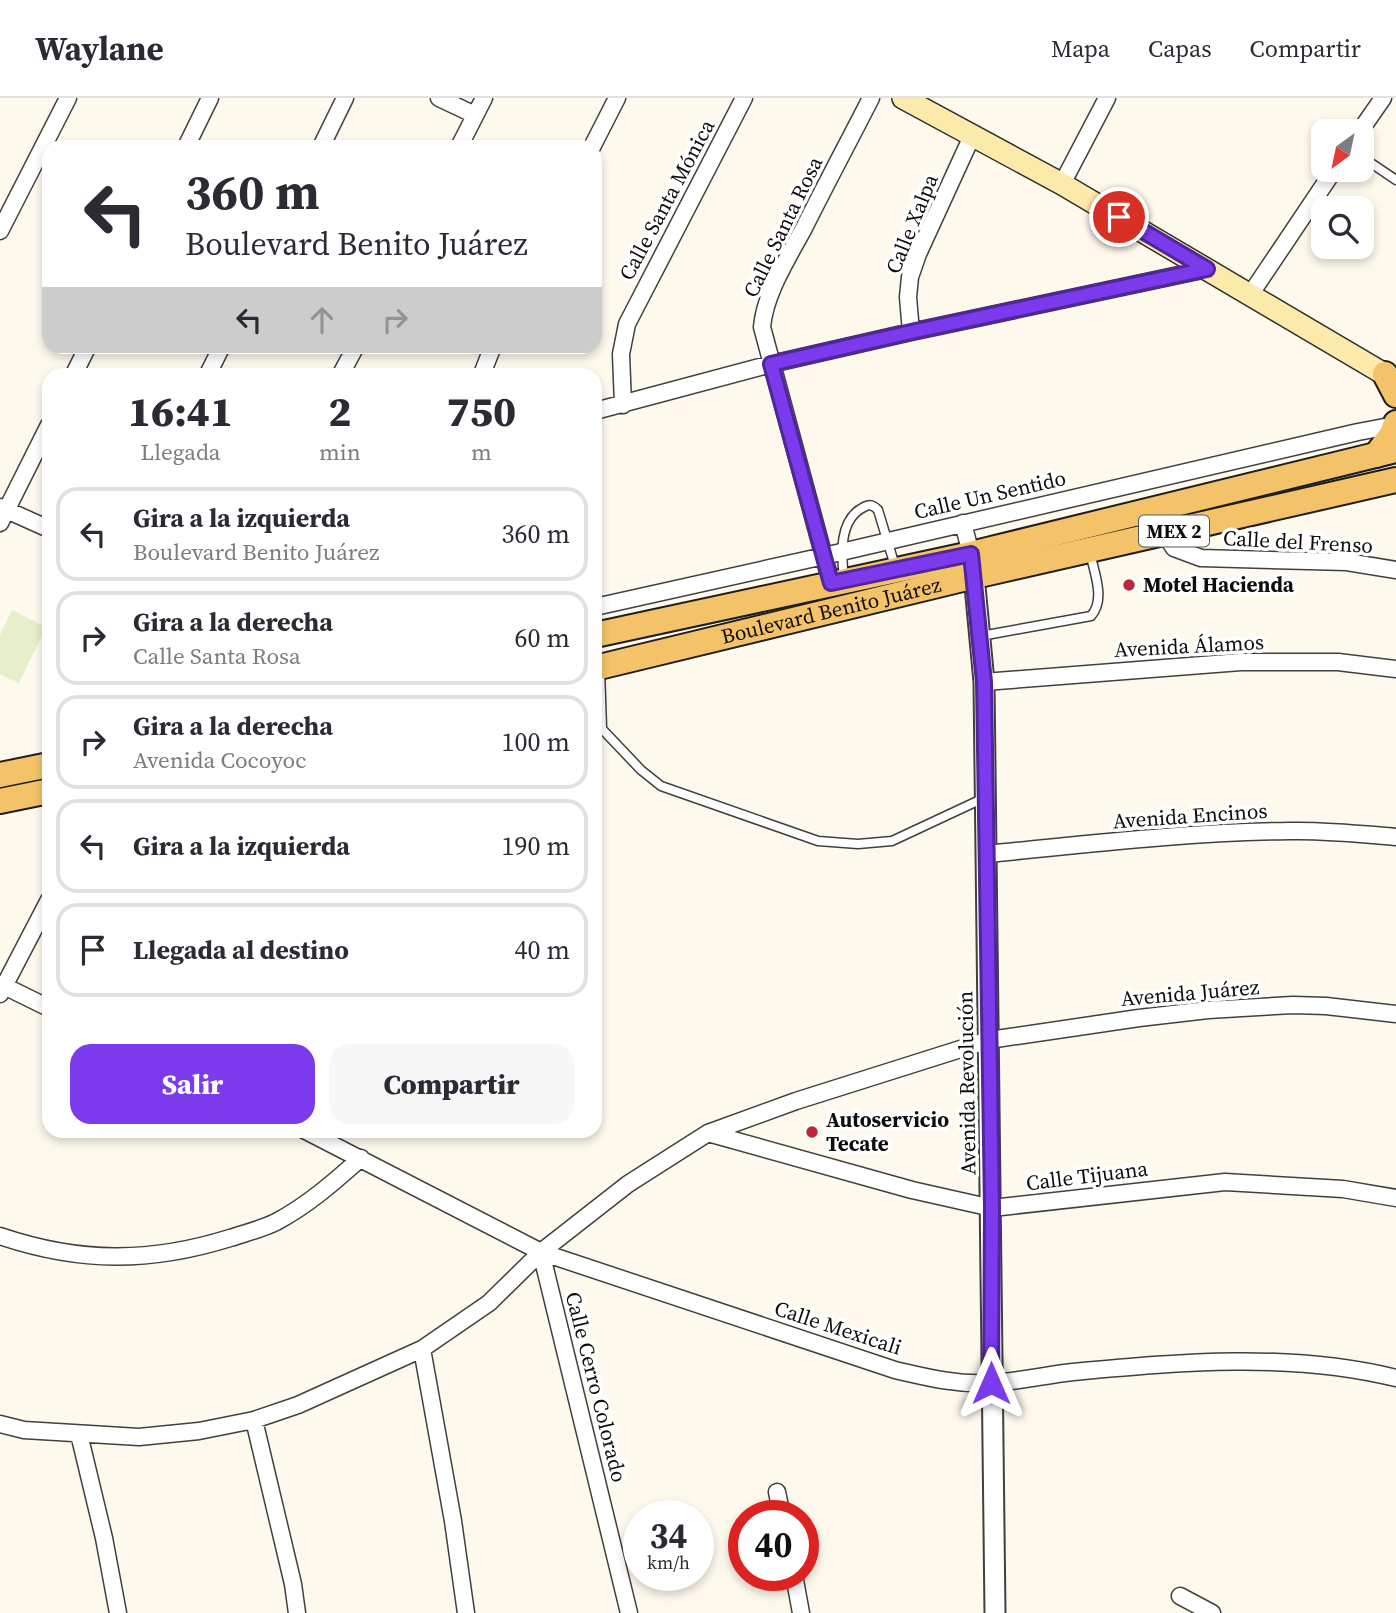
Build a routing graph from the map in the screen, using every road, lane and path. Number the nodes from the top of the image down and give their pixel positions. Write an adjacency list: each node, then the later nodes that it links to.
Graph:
1 (68, 98): 15 (street)
2 (210, 98): 16 (street)
3 (345, 98): 17 (street)
4 (439, 98): 12 (street)
5 (484, 98): 12 (street)
6 (617, 98): 19 (street)
7 (744, 98): 31 (street, Calle Santa Mónica)
8 (871, 98): 29 (street, Calle Santa Rosa)
9 (903, 98): 14 (main road)
10 (1107, 98): 24 (street)
11 (1383, 98): 13 (street)
12 (475, 115): 18 (street)
13 (1368, 119)
14 (972, 136): 24 (main road); 28 (street, Calle Xalpa)
15 (47, 140)
16 (189, 140)
17 (324, 140)
18 (462, 140)
19 (596, 140)
20 (42, 149): 25 (street)
21 (1374, 165): 22 (lane)
22 (1396, 180)
23 (1326, 182): 27 (street)
24 (1062, 184): 26 (main road)
25 (0, 231)
26 (1207, 269): 27 (main road); 28 (street)
27 (1250, 295): 30 (main road)
28 (911, 332): 29 (street)
29 (771, 364): 31 (street); 44 (street, Calle Santa Rosa)
30 (1392, 383)
31 (623, 405): 32 (street)
32 (602, 410)
33 (1396, 424): 35 (main road); 38 (street, Calle Un Sentido)
34 (42, 438): 37 (street)
35 (1386, 452): 45 (main road, Boulevard Benito Juárez / MEX 2)
36 (1392, 478): 40 (main road, Boulevard Benito Juárez / MEX 2)
37 (2, 513): 39 (street)
38 (963, 523): 41 (street, Calle Un Sentido); 45 (street)
39 (42, 526)
40 (1164, 533): 42 (main road, Boulevard Benito Juárez / MEX 2); 47 (street, Calle del Frenso)
41 (888, 541): 43 (street, Calle Un Sentido); 43 (lane); 46 (lane)
42 (1089, 550): 45 (main road, Boulevard Benito Juárez / MEX 2); 51 (lane)
43 (841, 551): 44 (street, Calle Un Sentido); 48 (lane)
44 (824, 556): 48 (street, Calle Santa Rosa); 49 (street, Calle Un Sentido)
45 (973, 565): 46 (main road, Boulevard Benito Juárez / MEX 2); 51 (street, Avenida Revolución); 52 (main road, Boulevard Benito Juárez / MEX 2)
46 (896, 569): 48 (main road, Boulevard Benito Juárez / MEX 2)
47 (1396, 570)
48 (837, 581): 50 (main road, Boulevard Benito Juárez / MEX 2)
49 (602, 605)
50 (602, 633)
51 (981, 636): 54 (street, Avenida Revolución)
52 (602, 667)
53 (1396, 669): 54 (street, Avenida Álamos)
54 (984, 682): 59 (street, Avenida Revolución)
55 (602, 734): 59 (lane)
56 (42, 766): 57 (main road)
57 (0, 775)
58 (42, 792): 60 (main road)
59 (986, 797): 62 (street, Avenida Revolución)
60 (0, 801)
61 (1396, 837): 62 (street, Avenida Encinos)
62 (987, 854): 67 (street, Avenida Revolución)
63 (42, 913): 64 (street)
64 (1, 988): 65 (street)
65 (42, 1005)
66 (1396, 1014): 67 (street, Avenida Juárez)
67 (989, 1040): 68 (street, Avenida Juárez); 72 (street, Avenida Revolución)
68 (708, 1133): 72 (street, Calle Tijuana); 74 (street, Avenida Juárez)
69 (320, 1138): 70 (street, Calle Mexicali)
70 (361, 1158): 73 (street); 74 (street, Calle Mexicali)
71 (1396, 1198): 72 (street, Calle Tijuana)
72 (992, 1208): 77 (street, Avenida Revolución)
73 (0, 1236)
74 (541, 1252): 75 (street, Avenida Juárez); 77 (street, Calle Mexicali); 88 (street, Calle Cerro Colorado)
75 (422, 1349): 78 (street, Avenida Juárez); 87 (street)
76 (1396, 1378): 77 (street, Calle Mexicali)
77 (991, 1383): 90 (street, Avenida Revolución)
78 (254, 1420): 80 (street, Avenida Juárez); 86 (street)
79 (0, 1424): 80 (street, Avenida Juárez)
80 (79, 1434): 85 (street)
81 (777, 1492): 82 (street)
82 (779, 1500)
83 (797, 1591): 89 (street)
84 (1180, 1595): 91 (street)
85 (118, 1613)
86 (296, 1613)
87 (466, 1613)
88 (629, 1613)
89 (801, 1613)
90 (996, 1613)
91 (1212, 1613)

